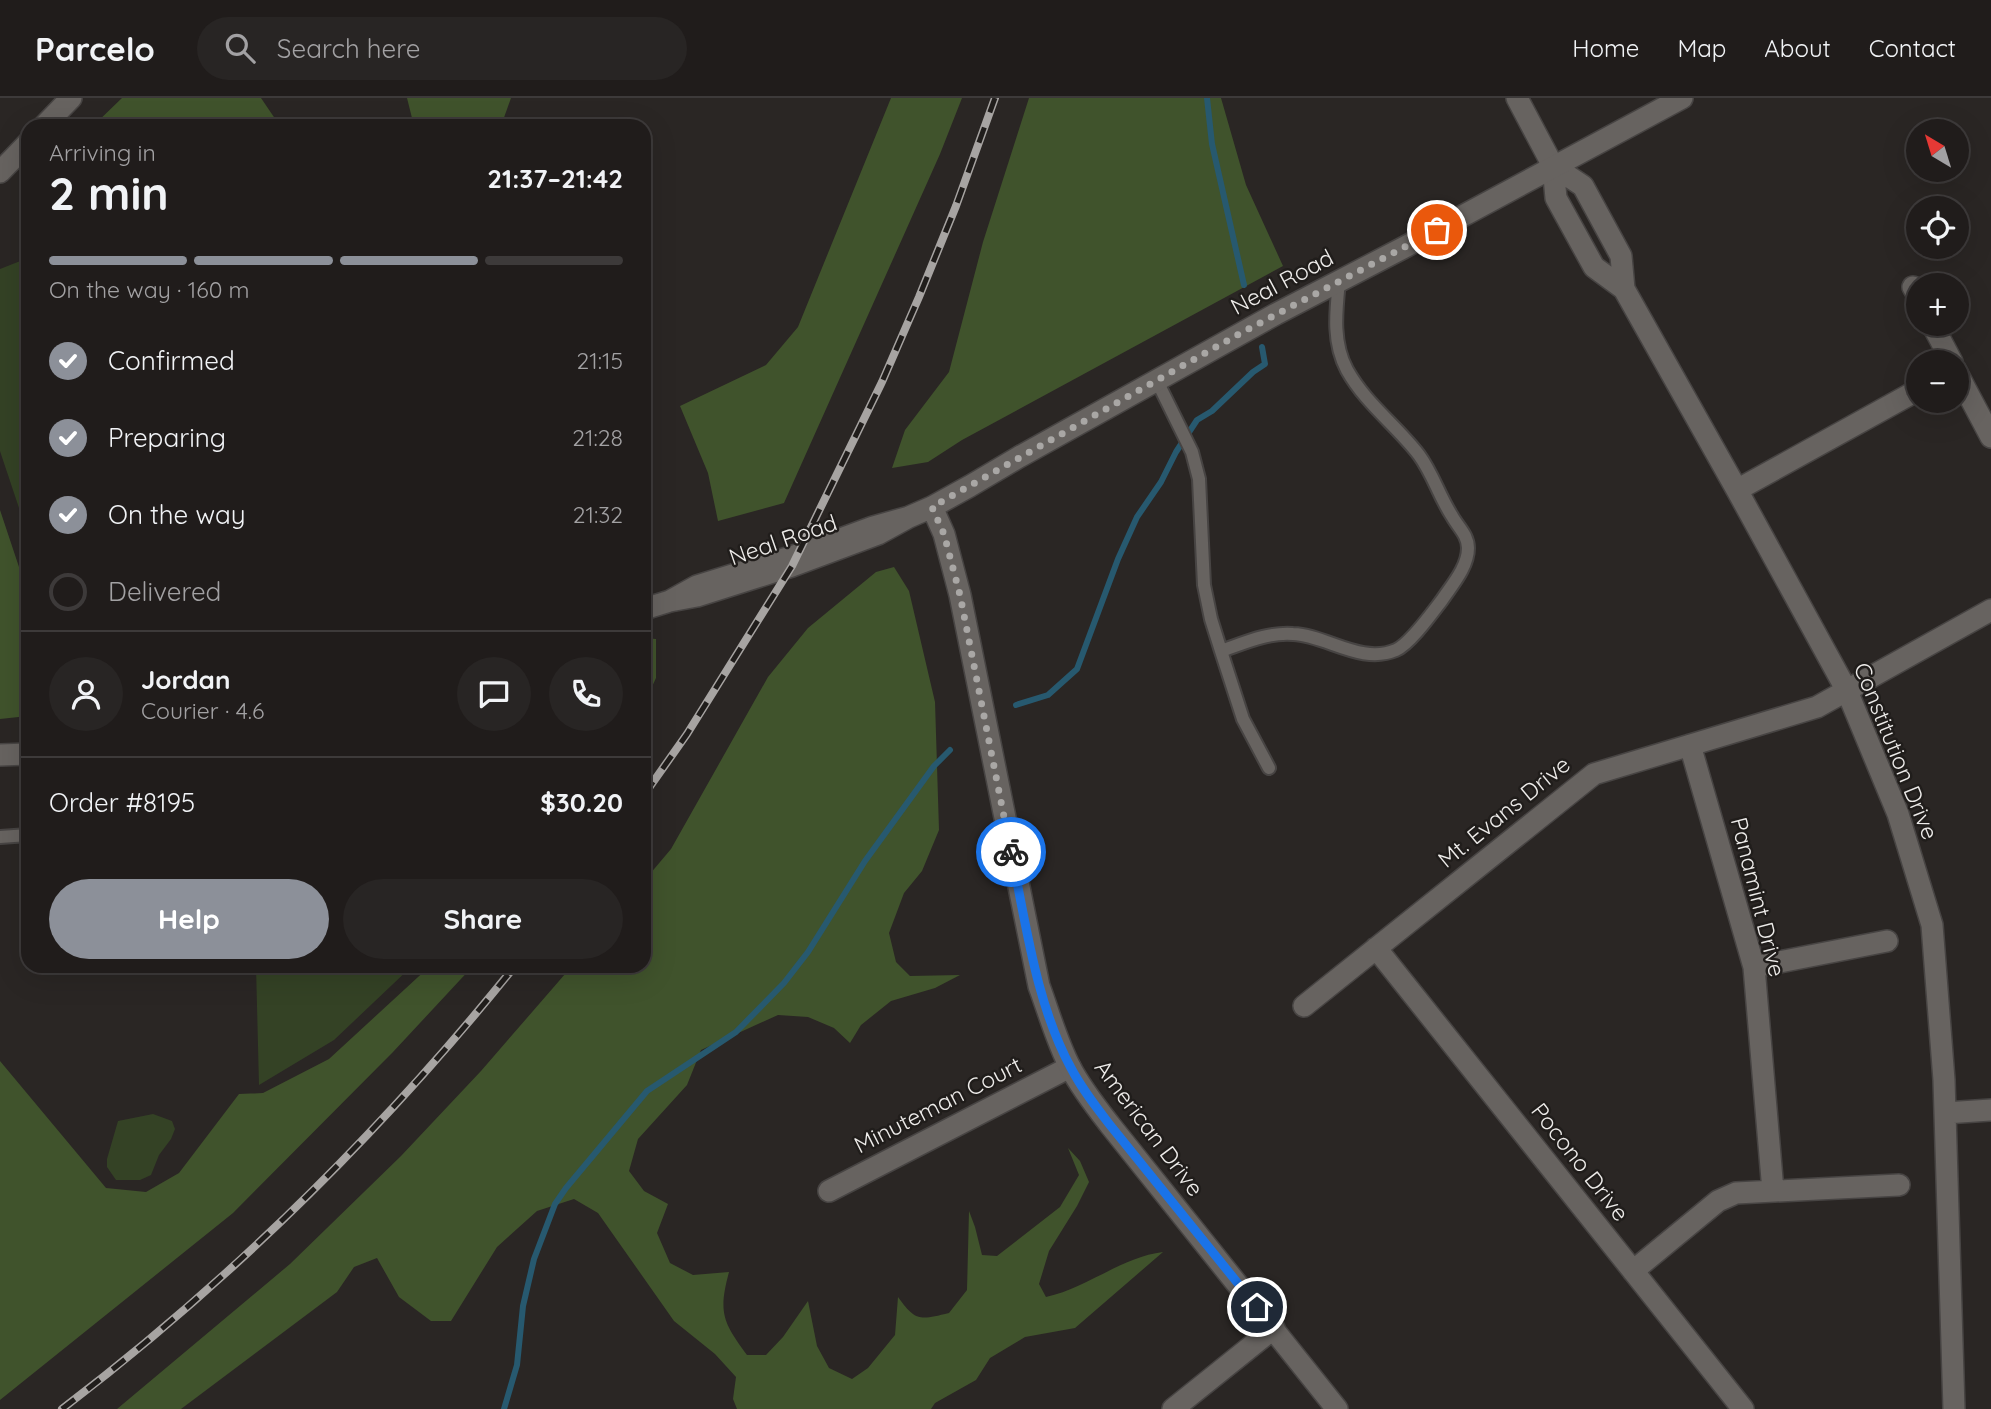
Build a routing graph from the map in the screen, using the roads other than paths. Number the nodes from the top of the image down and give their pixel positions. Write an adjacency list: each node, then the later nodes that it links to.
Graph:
1 (71, 98): 4 (street)
2 (1517, 98): 6 (street)
3 (1682, 98): 6 (street, Neal Road)
4 (51, 119)
5 (21, 150): 7 (street)
6 (1553, 166): 8 (street, Neal Road); 9 (street, Constitution Drive); 9 (street, Constitution Drive)
7 (0, 172)
8 (1339, 281): 10 (street, Neal Road); 18 (lane)
9 (1624, 289): 14 (street, Constitution Drive)
10 (1157, 381): 15 (street, Neal Road); 18 (lane)
11 (1969, 396): 13 (street)
12 (1906, 397): 14 (street)
13 (1991, 437)
14 (1737, 490): 19 (street, Constitution Drive)
15 (932, 507): 16 (street, Neal Road); 30 (street, American Drive)
16 (651, 607)
17 (1991, 610): 19 (street, Mt. Evans Drive)
18 (1221, 651): 23 (lane)
19 (1847, 691): 20 (street, Mt. Evans Drive); 32 (street, Constitution Drive)
20 (1690, 745): 27 (street, Mt. Evans Drive); 28 (street, Panamint Drive)
21 (21, 754): 22 (street)
22 (0, 755)
23 (1269, 768)
24 (21, 836): 25 (lane)
25 (0, 837)
26 (1887, 941): 28 (street)
27 (1376, 948): 29 (street, Mt. Evans Drive); 36 (street, Pocono Drive)
28 (1754, 967): 35 (street, Panamint Drive)
29 (1304, 1006)
30 (1070, 1067): 34 (street, Minuteman Court); 37 (street, American Drive)
31 (1991, 1110): 32 (street)
32 (1945, 1113): 41 (street, Constitution Drive)
33 (1899, 1185): 35 (street)
34 (829, 1191)
35 (1773, 1191): 36 (street)
36 (1633, 1271): 40 (street, Pocono Drive)
37 (1274, 1328): 38 (street); 39 (street, American Drive)
38 (1173, 1409)
39 (1338, 1409)
40 (1743, 1409)
41 (1954, 1409)

